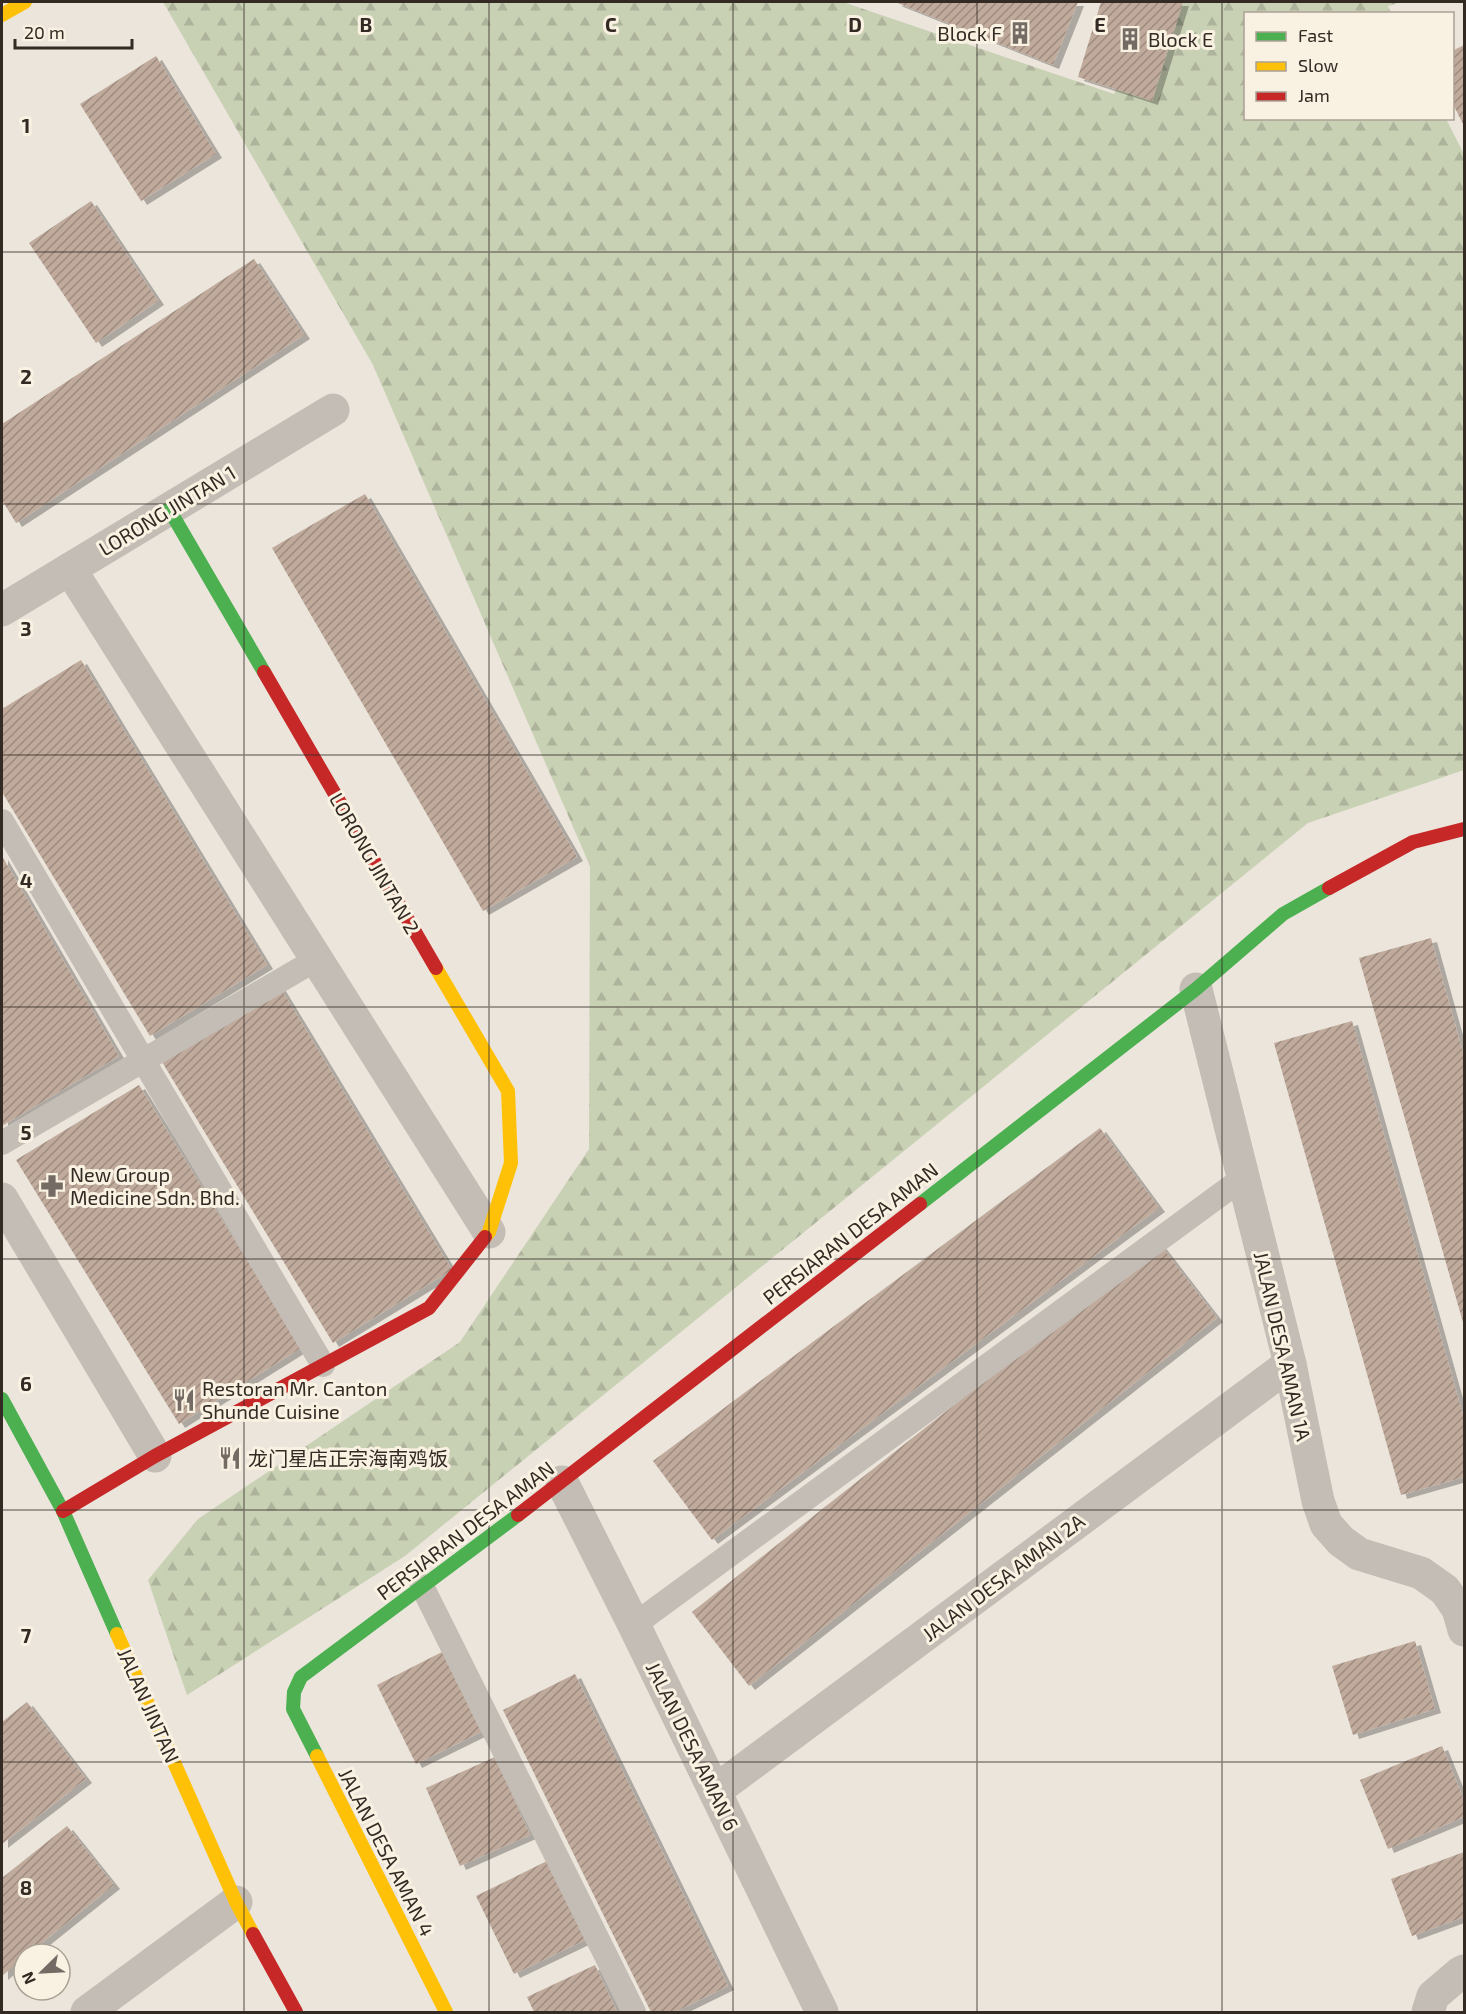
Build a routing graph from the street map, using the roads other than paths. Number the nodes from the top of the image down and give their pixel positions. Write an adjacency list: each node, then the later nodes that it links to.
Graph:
1 (25, 2): 2 (street)
2 (2, 15)
3 (333, 410): 4 (street, LORONG JINTAN 1)
4 (170, 509): 5 (street, LORONG JINTAN 1); 15 (street, LORONG JINTAN 2)
5 (70, 569): 6 (street, LORONG JINTAN 1); 9 (street)
6 (2, 610)
7 (2, 821): 11 (lane)
8 (1464, 829): 10 (street, PERSIARAN DESA AMAN)
9 (317, 959): 11 (lane); 15 (street)
10 (1196, 989): 13 (street, JALAN DESA AMAN 1A); 20 (street, PERSIARAN DESA AMAN)
11 (143, 1059): 12 (lane); 17 (lane)
12 (2, 1143)
13 (1243, 1178): 16 (street, JALAN DESA AMAN 1A); 23 (lane)
14 (2, 1199): 19 (street)
15 (489, 1232): 17 (street, LORONG JINTAN 2)
16 (1290, 1364): 24 (street, JALAN DESA AMAN 1A); 26 (street, JALAN DESA AMAN 2A)
17 (323, 1365): 19 (street, LORONG JINTAN 2)
18 (2, 1398): 21 (street, JALAN JINTAN)
19 (155, 1456): 21 (street, LORONG JINTAN 2)
20 (562, 1482): 22 (street, PERSIARAN DESA AMAN); 23 (street, JALAN DESA AMAN 6)
21 (63, 1511): 27 (street, JALAN JINTAN)
22 (422, 1586): 25 (street, PERSIARAN DESA AMAN); 32 (lane)
23 (634, 1625): 26 (street, JALAN DESA AMAN 6)
24 (1464, 1630)
25 (293, 1709): 31 (street, JALAN DESA AMAN 4)
26 (715, 1791): 33 (street, JALAN DESA AMAN 6)
27 (236, 1902): 29 (street); 30 (street, JALAN JINTAN)
28 (1464, 1971): 34 (street)
29 (87, 2013)
30 (296, 2013)
31 (446, 2013)
32 (634, 2013)
33 (822, 2013)
34 (1428, 2013)

